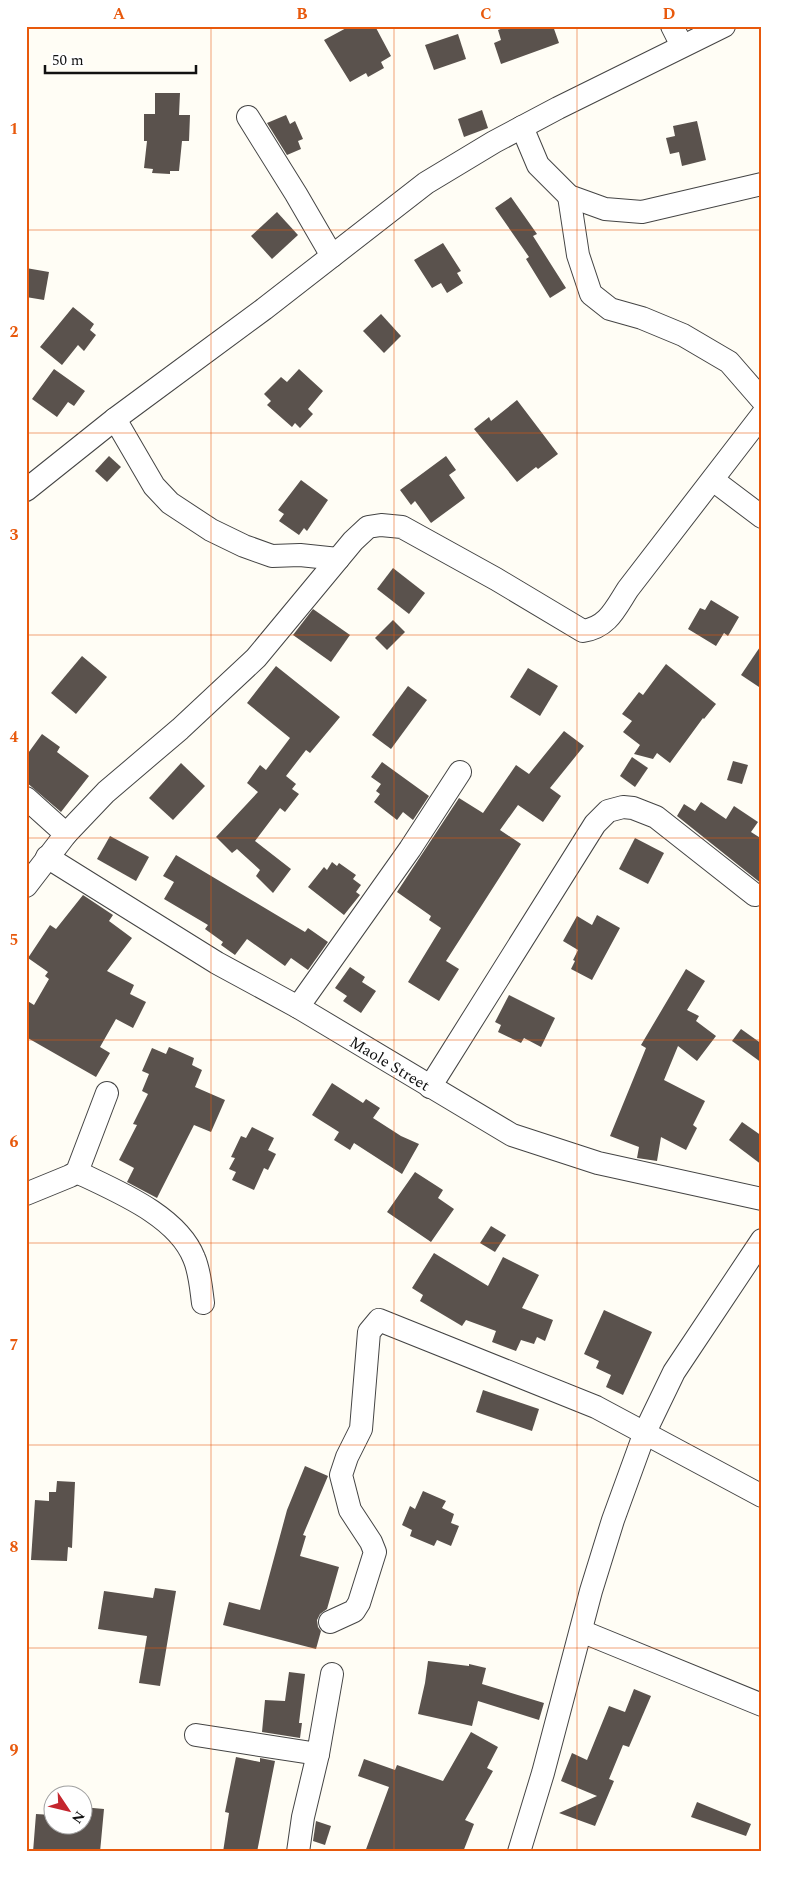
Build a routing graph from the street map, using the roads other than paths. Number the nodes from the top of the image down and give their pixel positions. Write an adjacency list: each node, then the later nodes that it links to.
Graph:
1 (672, 26): 3 (street)
2 (724, 26): 3 (street)
3 (682, 46): 5 (street)
4 (248, 117): 8 (street)
5 (522, 128): 7 (street); 8 (street)
6 (762, 184): 7 (street)
7 (569, 196): 9 (street)
8 (332, 256): 11 (street)
9 (762, 400)
10 (762, 415): 12 (street)
11 (115, 419): 13 (street); 15 (street)
12 (713, 480): 14 (street); 15 (street)
13 (26, 490)
14 (762, 517)
15 (338, 559): 18 (street)
16 (460, 772): 22 (street)
17 (26, 798): 18 (street)
18 (66, 834): 19 (street)
19 (48, 857): 20 (street); 22 (street, Maole Street)
20 (26, 886)
21 (755, 895): 23 (street)
22 (298, 1007): 23 (street, Maole Street)
23 (430, 1087): 27 (street, Maole Street)
24 (107, 1093): 25 (street)
25 (76, 1172): 26 (street); 29 (street)
26 (26, 1194)
27 (762, 1199)
28 (762, 1240): 30 (street)
29 (204, 1303)
30 (645, 1432): 31 (street); 32 (street); 33 (street)
31 (762, 1496)
32 (330, 1622)
33 (580, 1631): 35 (street); 39 (street)
34 (332, 1674): 37 (street)
35 (762, 1705)
36 (196, 1735): 37 (street)
37 (318, 1754): 38 (street)
38 (298, 1852)
39 (519, 1852)

